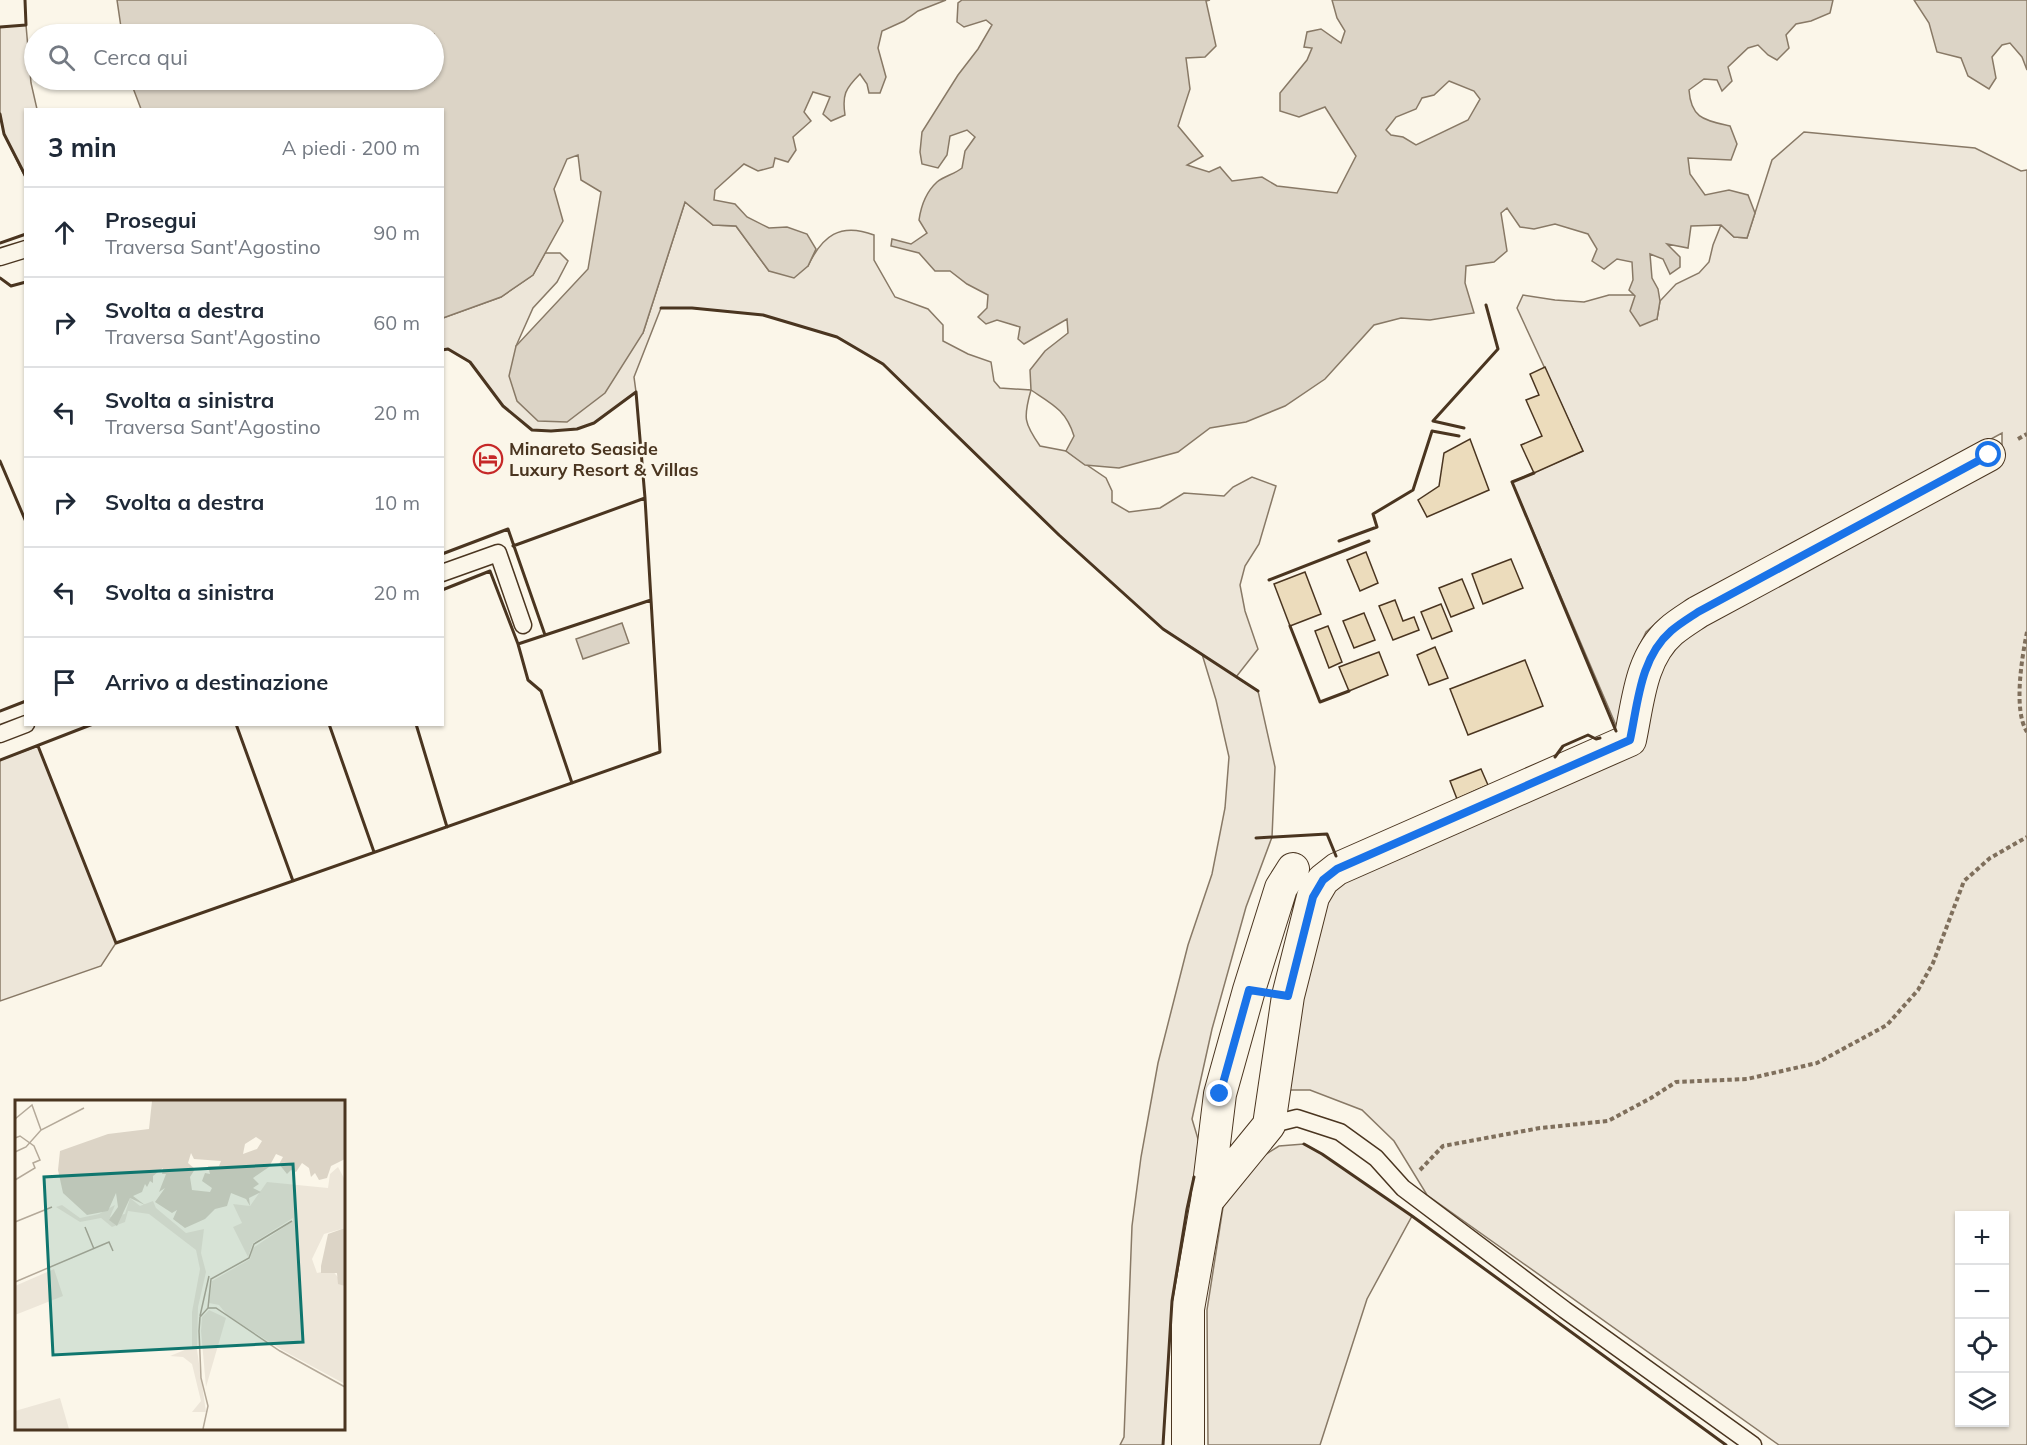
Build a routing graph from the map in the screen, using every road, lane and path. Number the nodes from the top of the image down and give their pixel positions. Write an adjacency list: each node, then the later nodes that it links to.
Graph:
1 (24, 250): 2 (lane)
2 (0, 257)
3 (1989, 455): 14 (street)
4 (444, 572): 5 (lane)
5 (523, 625)
6 (2027, 632): 7 (path)
7 (2024, 709): 9 (path)
8 (24, 725): 10 (lane)
9 (2027, 732)
10 (0, 734)
11 (2027, 837): 16 (path)
12 (1293, 869): 13 (street)
13 (1249, 990): 14 (street); 17 (street)
14 (1288, 996): 15 (street)
15 (1269, 1125): 16 (lane); 17 (street)
16 (1403, 1188): 19 (lane)
17 (1207, 1201): 18 (street)
18 (1188, 1445)
19 (1753, 1445)

